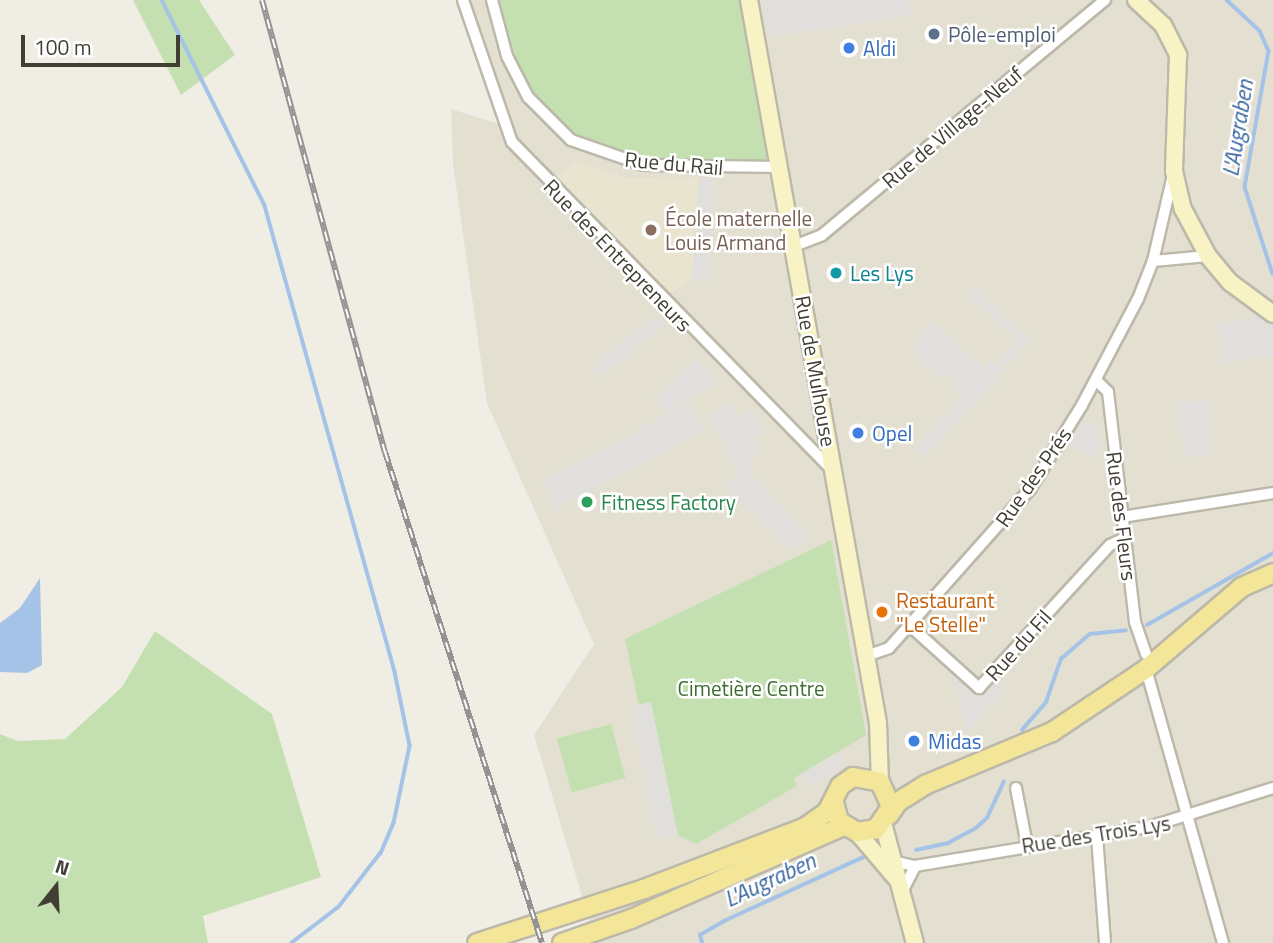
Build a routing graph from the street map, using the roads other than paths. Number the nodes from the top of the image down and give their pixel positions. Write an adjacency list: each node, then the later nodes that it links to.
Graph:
1 (463, 0): 17 (street, Rue des Entrepreneurs)
2 (492, 0): 6 (street, Rue du Rail)
3 (749, 0): 6 (main road, Rue de Mulhouse)
4 (1105, 0): 10 (street, Rue de Village-Neuf)
5 (1136, 0): 7 (main road)
6 (779, 167): 10 (main road, Rue de Mulhouse)
7 (1174, 171): 8 (main road); 9 (street, Rue des Prés)
8 (1178, 198): 9 (street); 11 (main road)
9 (1161, 215): 12 (street, Rue des Prés)
10 (794, 246): 17 (main road, Rue de Mulhouse)
11 (1208, 256): 12 (street); 13 (main road)
12 (1153, 261): 14 (street, Rue des Prés)
13 (1273, 314)
14 (1096, 380): 15 (street, Rue des Fleurs); 22 (street, Rue des Prés)
15 (1111, 428): 16 (street); 19 (street, Rue des Fleurs)
16 (1099, 431)
17 (833, 471): 23 (main road, Rue de Mulhouse)
18 (1273, 493): 19 (street)
19 (1122, 517): 20 (street, Rue des Fleurs)
20 (1125, 538): 22 (street, Rue du Fil); 24 (street, Rue des Fleurs)
21 (1273, 573): 24 (main road)
22 (908, 624): 23 (street, Rue des Prés)
23 (866, 656): 25 (main road, Rue de Mulhouse)
24 (1146, 662): 28 (main road); 32 (street, Rue des Fleurs)
25 (878, 743): 26 (main road); 27 (main road, Rue de Mulhouse)
26 (859, 776): 27 (main road); 31 (main road)
27 (882, 784): 28 (main road); 33 (main road)
28 (927, 784): 33 (main road)
29 (1016, 788): 36 (street)
30 (1273, 789): 32 (street, Rue des Trois Lys)
31 (834, 802): 34 (main road); 40 (main road)
32 (1189, 818): 35 (street, Rue des Trois Lys); 44 (street, Rue des Fleurs)
33 (886, 819): 34 (main road); 37 (main road)
34 (850, 829): 39 (main road); 41 (main road)
35 (1097, 836): 36 (street, Rue des Trois Lys); 43 (street)
36 (1027, 845): 38 (street, Rue des Trois Lys)
37 (897, 862): 38 (street, Rue des Trois Lys); 39 (main road)
38 (915, 866): 39 (street)
39 (902, 887): 42 (main road)
40 (477, 943)
41 (562, 943)
42 (915, 943)
43 (1105, 943)
44 (1223, 943)

